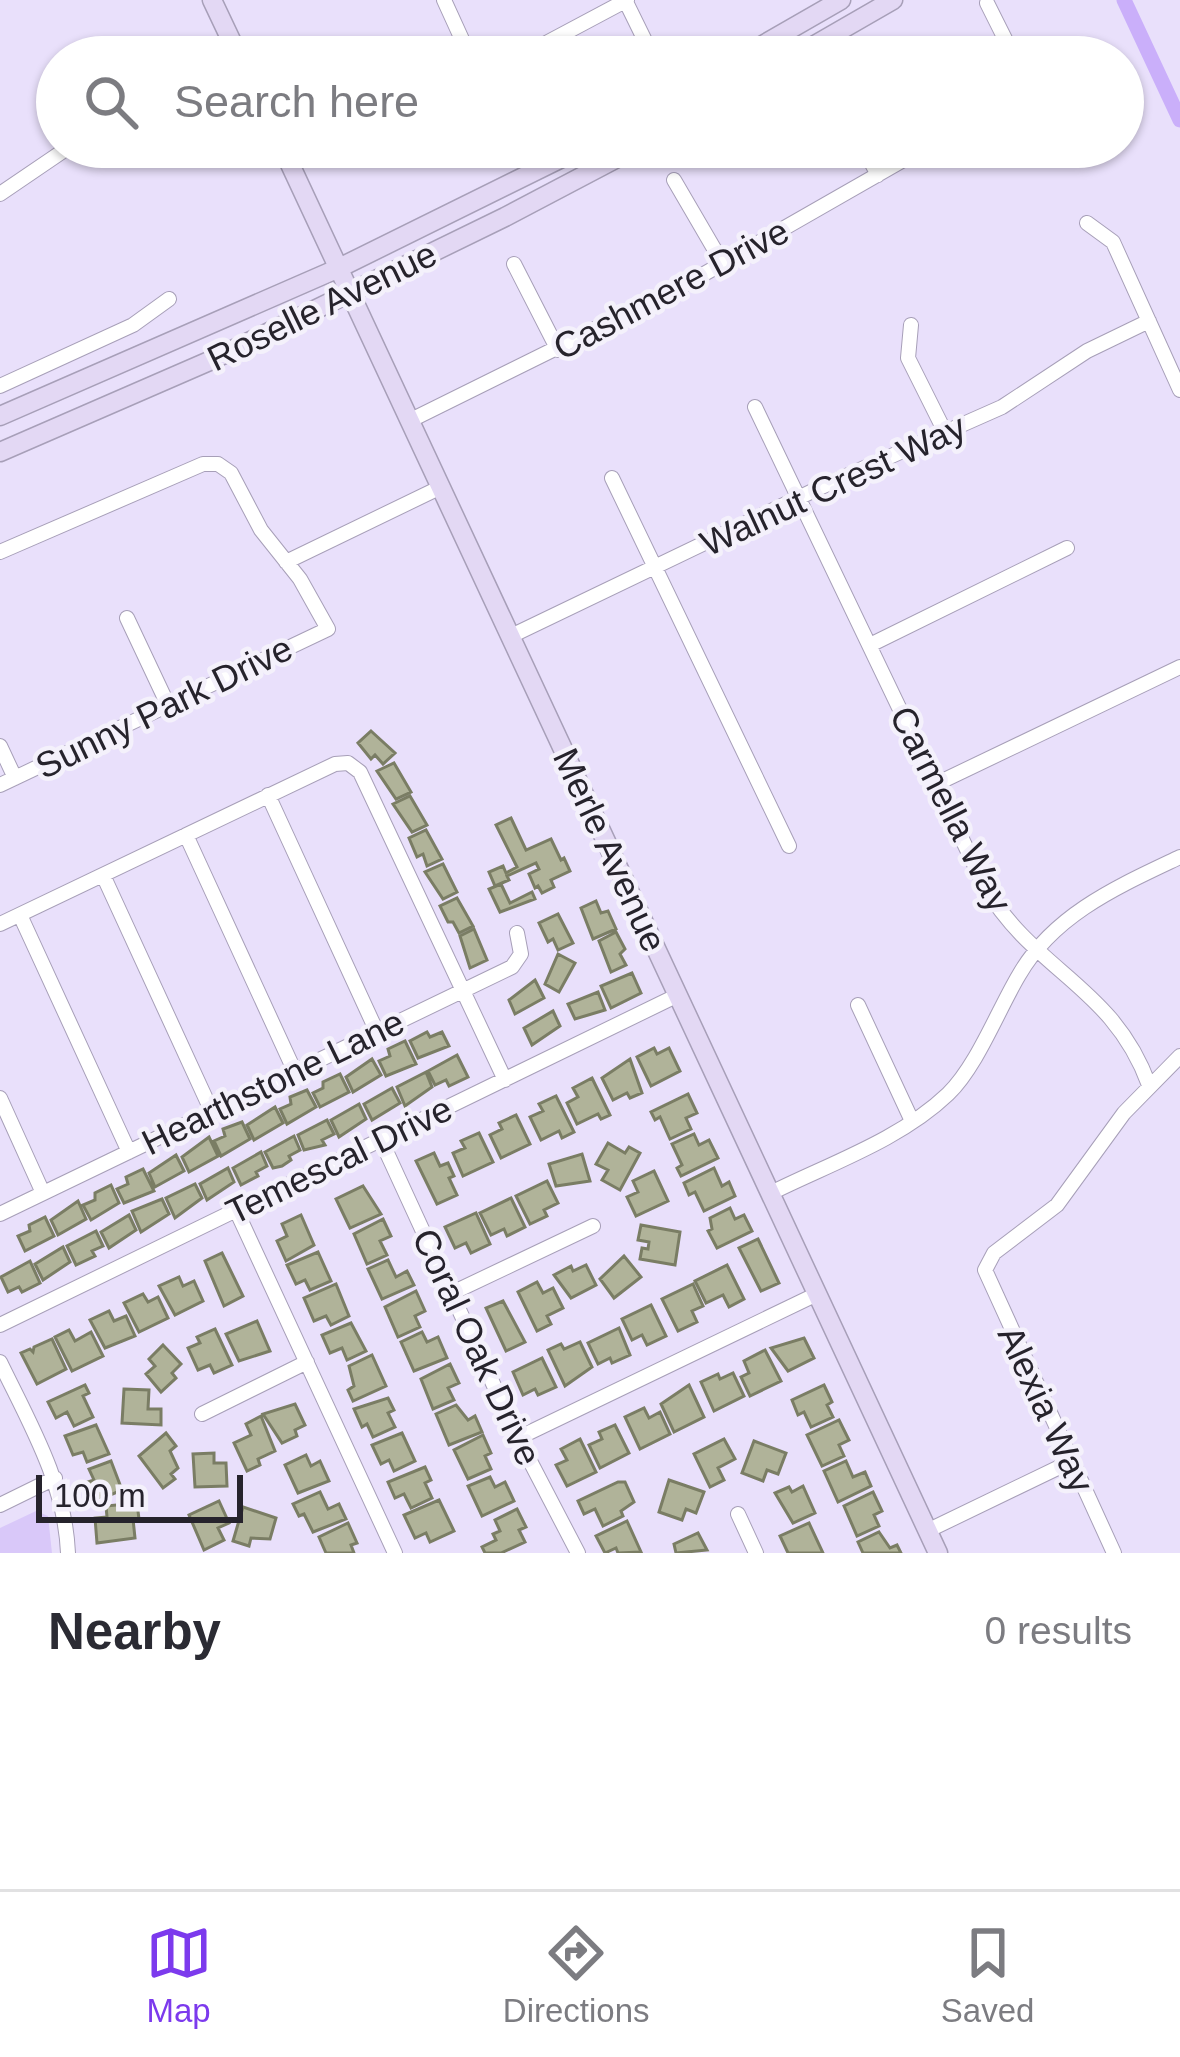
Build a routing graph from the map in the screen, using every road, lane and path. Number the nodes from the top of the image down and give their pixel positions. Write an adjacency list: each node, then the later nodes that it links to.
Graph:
1 (212, 0): 7 (street)
2 (444, 0): 8 (street)
3 (626, 0): 9 (street); 10 (street)
4 (841, 0): 11 (street)
5 (893, 0): 12 (street)
6 (987, 3): 13 (street)
7 (229, 36)
8 (460, 36)
9 (559, 36)
10 (643, 36)
11 (778, 36)
12 (830, 36)
13 (1004, 36)
14 (36, 167): 22 (street)
15 (292, 168): 26 (street, Merle Avenue)
16 (541, 168): 26 (street, Roselle Avenue)
17 (598, 168): 27 (street, Roselle Avenue)
18 (874, 168): 20 (street)
19 (890, 168): 20 (street, Cashmere Drive)
20 (878, 175): 25 (street, Cashmere Drive)
21 (674, 180): 25 (street)
22 (2, 187)
23 (1087, 223): 29 (street)
24 (514, 264): 31 (street)
25 (723, 264): 31 (street, Cashmere Drive)
26 (339, 268): 27 (street, Merle Avenue); 35 (street, Roselle Avenue)
27 (350, 291): 36 (street, Merle Avenue); 38 (street, Roselle Avenue)
28 (169, 299): 32 (street)
29 (1149, 322): 33 (street); 37 (street, Walnut Crest Way)
30 (911, 325): 37 (street)
31 (558, 350): 36 (street, Cashmere Drive)
32 (0, 386)
33 (1180, 390)
34 (755, 407): 41 (street, Carmella Way)
35 (0, 416)
36 (411, 420): 40 (street, Merle Avenue)
37 (946, 434): 41 (street, Walnut Crest Way)
38 (0, 452)
39 (612, 478): 45 (street)
40 (441, 487): 44 (street); 47 (street, Merle Avenue)
41 (800, 497): 45 (street, Walnut Crest Way); 48 (street, Carmella Way)
42 (1067, 548): 48 (street)
43 (0, 552): 44 (street)
44 (286, 562): 50 (street, Sunny Park Drive)
45 (655, 567): 47 (street, Walnut Crest Way); 56 (street)
46 (128, 618): 50 (street)
47 (511, 636): 64 (street, Merle Avenue)
48 (870, 644): 53 (street, Carmella Way)
49 (1180, 667): 53 (street)
50 (168, 705): 52 (street, Sunny Park Drive)
51 (0, 746): 52 (street)
52 (8, 782)
53 (936, 784): 62 (street, Carmella Way)
54 (268, 795): 55 (street); 63 (street); 66 (street)
55 (186, 835): 58 (street); 68 (street)
56 (789, 846)
57 (1180, 857): 62 (street)
58 (103, 875): 59 (street); 72 (street)
59 (20, 915): 60 (street); 75 (street)
60 (0, 924)
61 (517, 933): 63 (street, Hearthstone Lane)
62 (1035, 952): 70 (street, Carmella Way); 73 (street)
63 (463, 991): 66 (street, Hearthstone Lane); 69 (street)
64 (678, 995): 69 (street, Temescal Drive); 77 (street, Merle Avenue)
65 (858, 1006): 73 (street)
66 (377, 1032): 68 (street, Hearthstone Lane)
67 (1180, 1057): 70 (street)
68 (295, 1072): 72 (street, Hearthstone Lane)
69 (505, 1079): 74 (street, Temescal Drive)
70 (1149, 1085): 88 (street, Alexia Way)
71 (0, 1098): 76 (street)
72 (212, 1112): 75 (street, Hearthstone Lane)
73 (912, 1120): 77 (street)
74 (381, 1140): 78 (street, Temescal Drive); 81 (street, Coral Oak Drive)
75 (129, 1152): 76 (street, Hearthstone Lane)
76 (43, 1193): 79 (street, Hearthstone Lane)
77 (771, 1193): 82 (street, Merle Avenue)
78 (236, 1210): 83 (street, Temescal Drive); 85 (street)
79 (0, 1214)
80 (593, 1226): 81 (street)
81 (452, 1293): 87 (street, Coral Oak Drive)
82 (817, 1294): 87 (street); 92 (street, Merle Avenue)
83 (1, 1323)
84 (0, 1362): 89 (street)
85 (307, 1362): 86 (street); 94 (street)
86 (202, 1414)
87 (518, 1438): 95 (street, Coral Oak Drive)
88 (1070, 1462): 92 (street); 98 (street, Alexia Way)
89 (55, 1478): 90 (street); 93 (street)
90 (0, 1505)
91 (739, 1514): 96 (street)
92 (927, 1531): 97 (street, Merle Avenue)
93 (68, 1553)
94 (395, 1553)
95 (578, 1553)
96 (756, 1553)
97 (938, 1553)
98 (1114, 1553)

